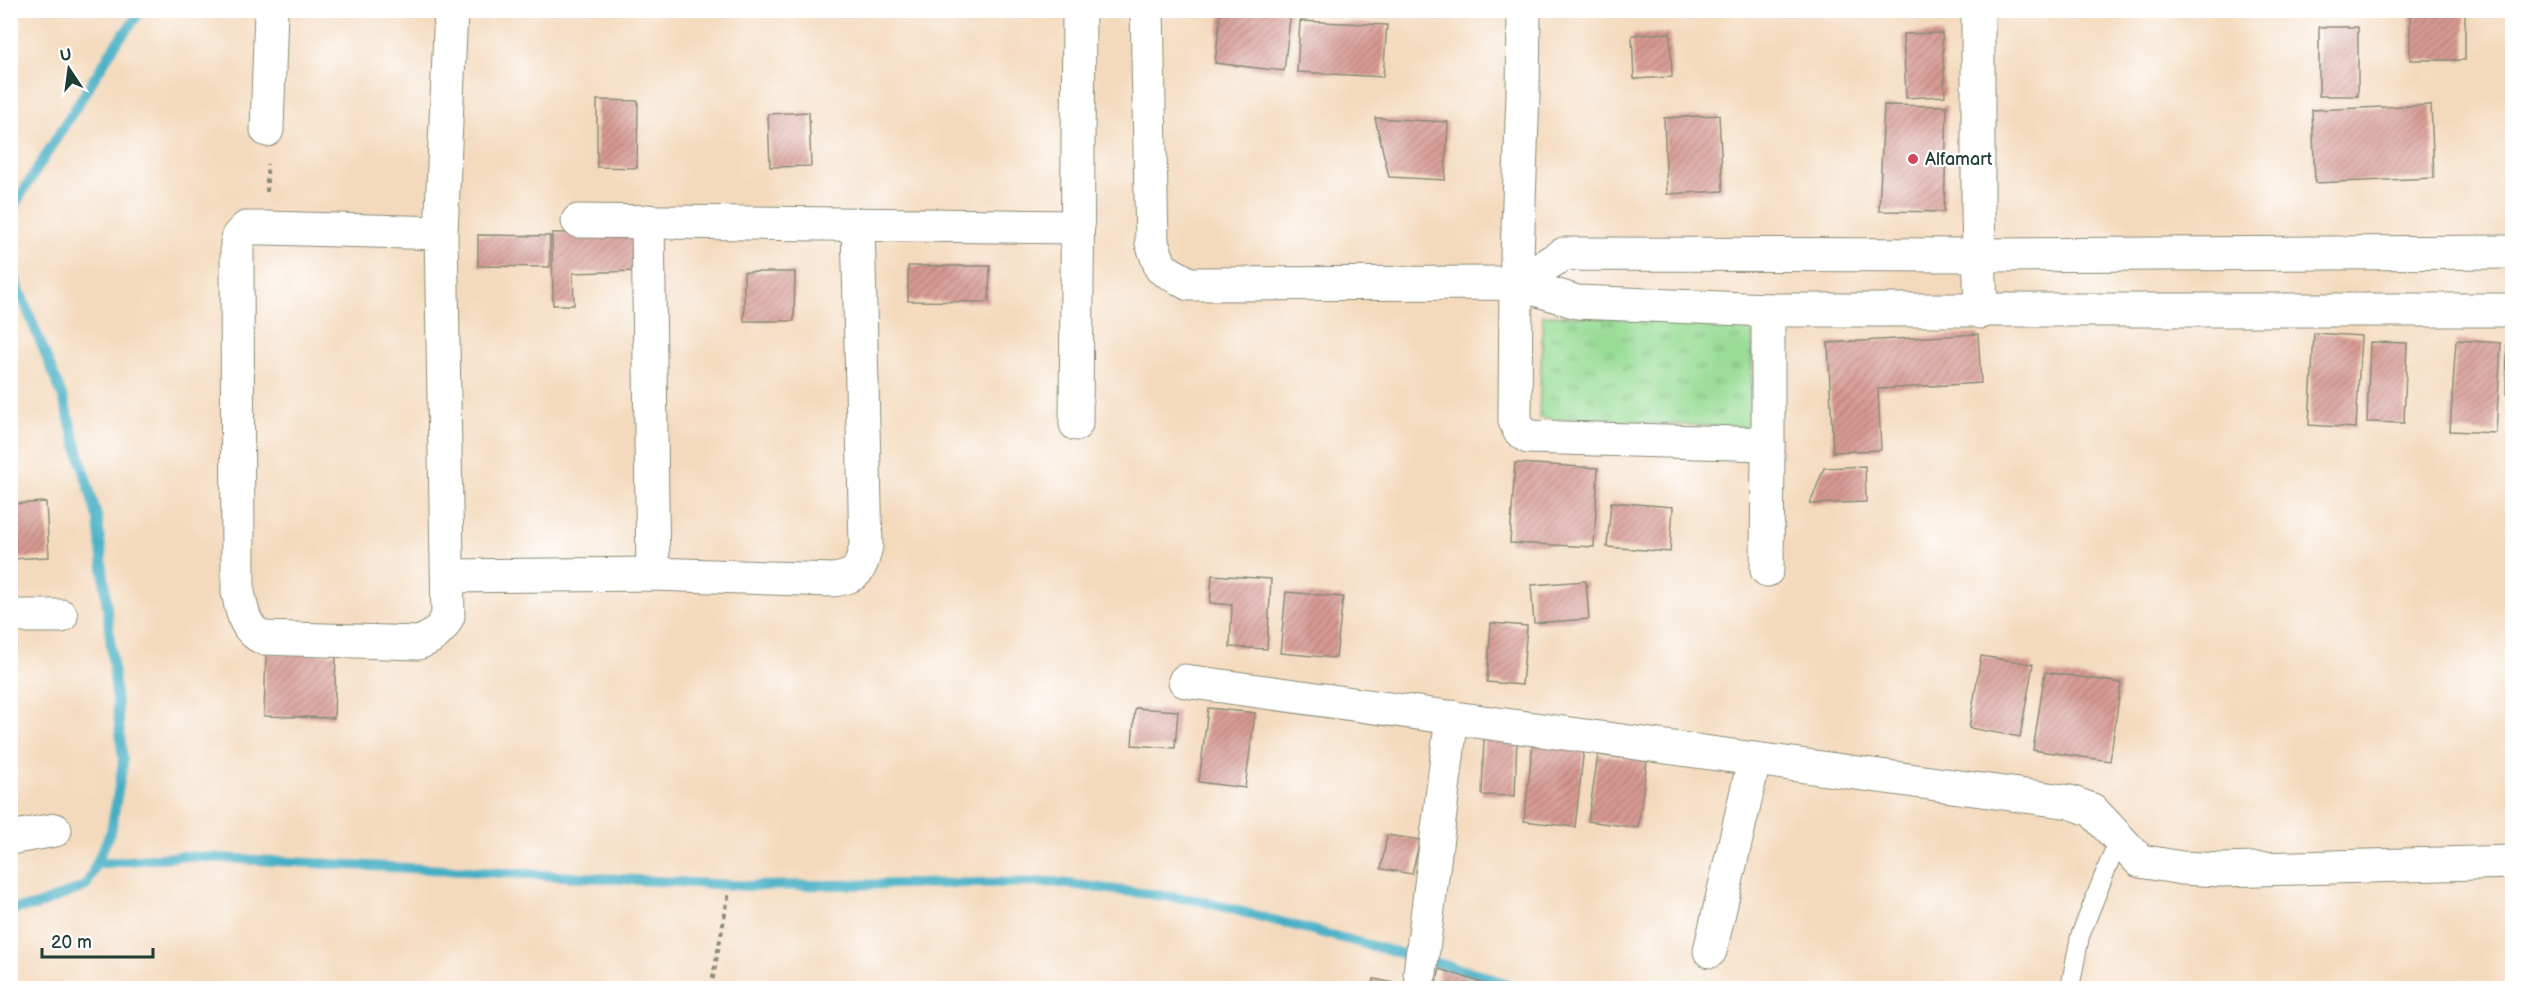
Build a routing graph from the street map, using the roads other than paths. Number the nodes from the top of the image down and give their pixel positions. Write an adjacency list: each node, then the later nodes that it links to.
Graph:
1 (271, 10): 7 (street)
2 (451, 10): 12 (street)
3 (1079, 10): 11 (street)
4 (1147, 10): 15 (street)
5 (1524, 10): 15 (street)
6 (1978, 10): 14 (street)
7 (267, 130)
8 (578, 221): 9 (street)
9 (648, 221): 10 (street); 22 (street)
10 (858, 226): 11 (street); 22 (street)
11 (1078, 227): 19 (street)
12 (441, 233): 23 (street); 23 (street)
13 (2512, 252): 14 (street)
14 (1979, 255): 15 (street); 18 (street)
15 (1516, 283): 16 (street); 20 (street)
16 (1767, 310): 18 (street); 20 (street)
17 (2512, 310): 18 (street)
18 (1981, 312)
19 (1076, 424)
20 (1768, 444): 21 (street)
21 (1767, 570)
22 (653, 574): 23 (street)
23 (448, 576)
24 (10, 616): 25 (street)
25 (61, 616)
26 (1185, 681): 27 (street)
27 (1452, 717): 28 (street); 34 (street)
28 (1755, 761): 31 (street); 33 (street)
29 (55, 831): 30 (street)
30 (10, 838)
31 (2118, 840): 32 (street); 35 (lane)
32 (2512, 862)
33 (1710, 951)
34 (1420, 973)
35 (2070, 988)

